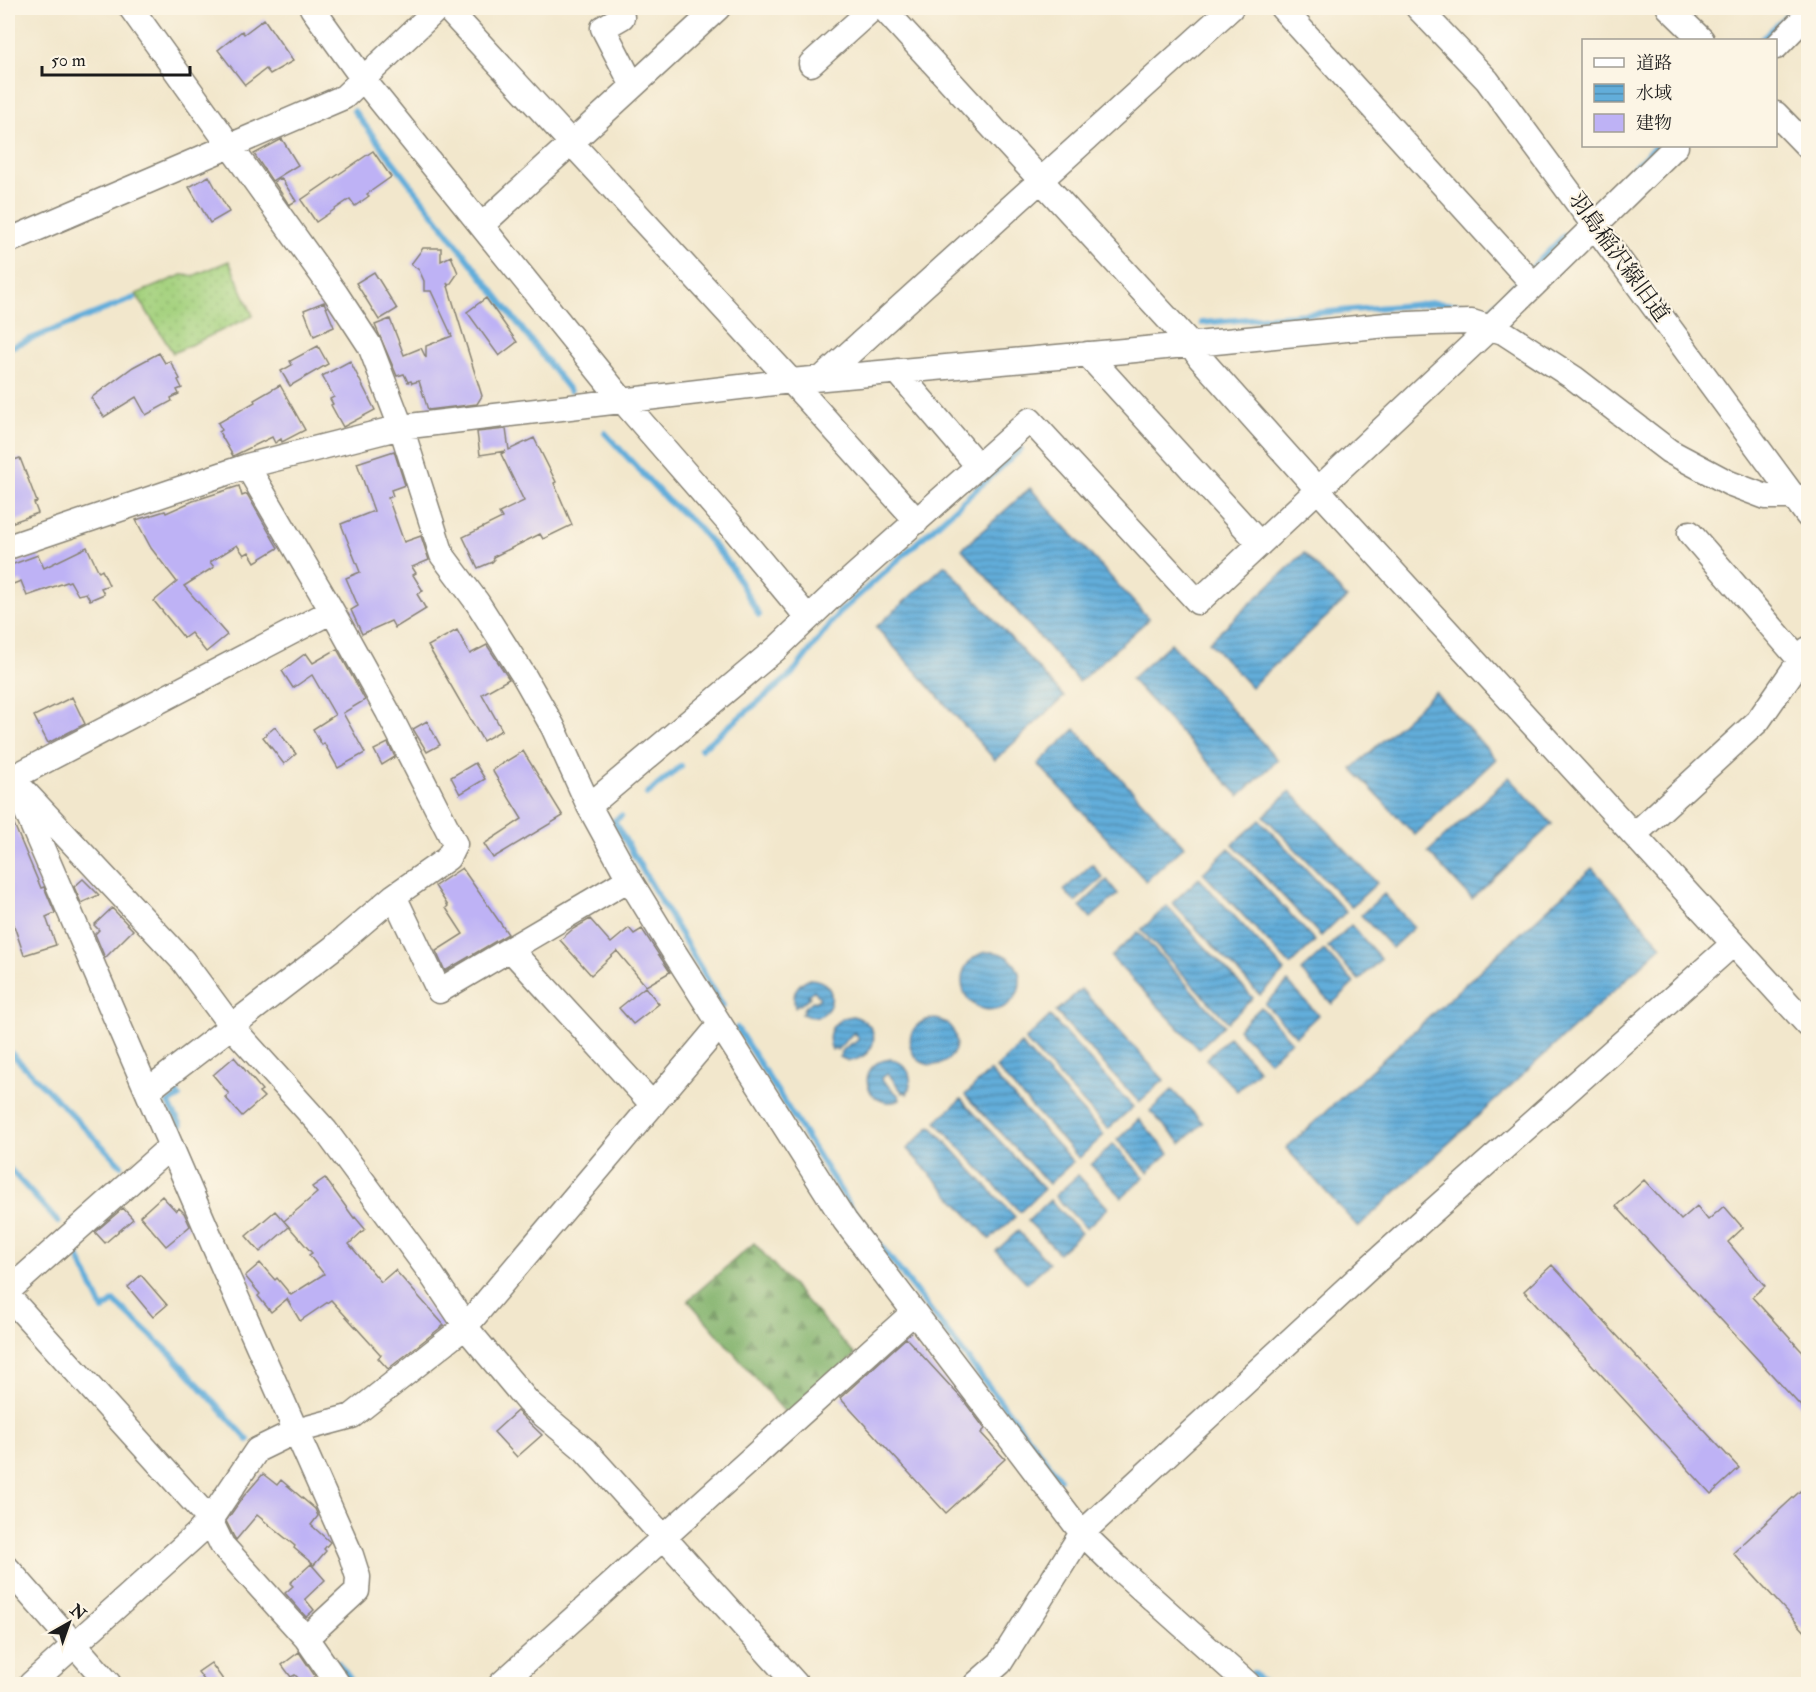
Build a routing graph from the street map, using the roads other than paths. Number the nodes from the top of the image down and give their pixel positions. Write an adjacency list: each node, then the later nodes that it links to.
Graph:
1 (131, 8): 21 (street)
2 (312, 8): 17 (street)
3 (438, 8): 17 (street)
4 (447, 8): 20 (street)
5 (718, 8): 18 (street)
6 (873, 8): 16 (street)
7 (883, 8): 24 (street)
8 (1231, 8): 24 (street)
9 (1282, 8): 28 (street)
10 (1418, 8): 26 (street, 羽島稲沢線旧道)
11 (1670, 8): 14 (street)
12 (1809, 14): 15 (street)
13 (622, 17): 18 (street)
14 (1701, 39)
15 (1777, 46)
16 (811, 64)
17 (363, 79): 21 (street); 25 (street)
18 (633, 86): 20 (street)
19 (1777, 115): 23 (street)
20 (572, 141): 25 (street); 34 (street)
21 (231, 146): 27 (street); 36 (street)
22 (1675, 147): 26 (street)
23 (1809, 147)
24 (1041, 180): 30 (street); 33 (street)
25 (482, 225): 35 (street)
26 (1595, 225): 28 (street); 40 (street, 羽島稲沢線旧道)
27 (8, 241)
28 (1534, 285): 29 (street)
29 (1490, 328): 30 (street); 39 (street); 40 (street)
30 (1190, 344): 31 (street); 39 (street)
31 (1087, 354): 32 (street); 44 (street)
32 (897, 371): 33 (street); 38 (street)
33 (822, 378): 34 (street)
34 (791, 381): 35 (street); 42 (street)
35 (622, 400): 36 (street); 47 (street)
36 (401, 427): 37 (street); 50 (street)
37 (247, 466): 45 (street); 46 (street)
38 (978, 466): 42 (street); 44 (street)
39 (1318, 490): 44 (street); 51 (street)
40 (1804, 493): 41 (street, 羽島稲沢線旧道)
41 (1809, 516)
42 (916, 521): 47 (street)
43 (1690, 533): 48 (street)
44 (1260, 544)
45 (8, 547)
46 (332, 611): 49 (street); 53 (street)
47 (808, 618): 50 (street)
48 (1804, 654): 51 (street)
49 (10, 778): 58 (street); 59 (street)
50 (589, 806): 52 (street)
51 (1634, 835): 54 (street)
52 (629, 879): 55 (street); 56 (street)
53 (394, 896): 55 (street); 58 (street)
54 (1733, 944): 57 (street); 67 (street)
55 (510, 949): 60 (street)
56 (720, 1025): 60 (street); 63 (street)
57 (1809, 1025)
58 (231, 1026): 59 (street); 64 (street)
59 (147, 1091): 61 (street)
60 (652, 1105): 64 (street)
61 (171, 1146): 62 (street); 65 (street)
62 (8, 1294): 66 (street)
63 (914, 1312): 67 (street); 68 (street)
64 (466, 1326): 65 (street); 68 (street)
65 (296, 1431): 66 (street); 70 (street)
66 (210, 1520): 70 (street); 71 (street)
67 (1082, 1533): 77 (street); 78 (street)
68 (664, 1537): 75 (street); 76 (street)
69 (8, 1569): 71 (street)
70 (306, 1638): 74 (street)
71 (74, 1645): 72 (street); 73 (street)
72 (31, 1684)
73 (109, 1684)
74 (338, 1684)
75 (501, 1684)
76 (796, 1684)
77 (976, 1684)
78 (1248, 1684)

